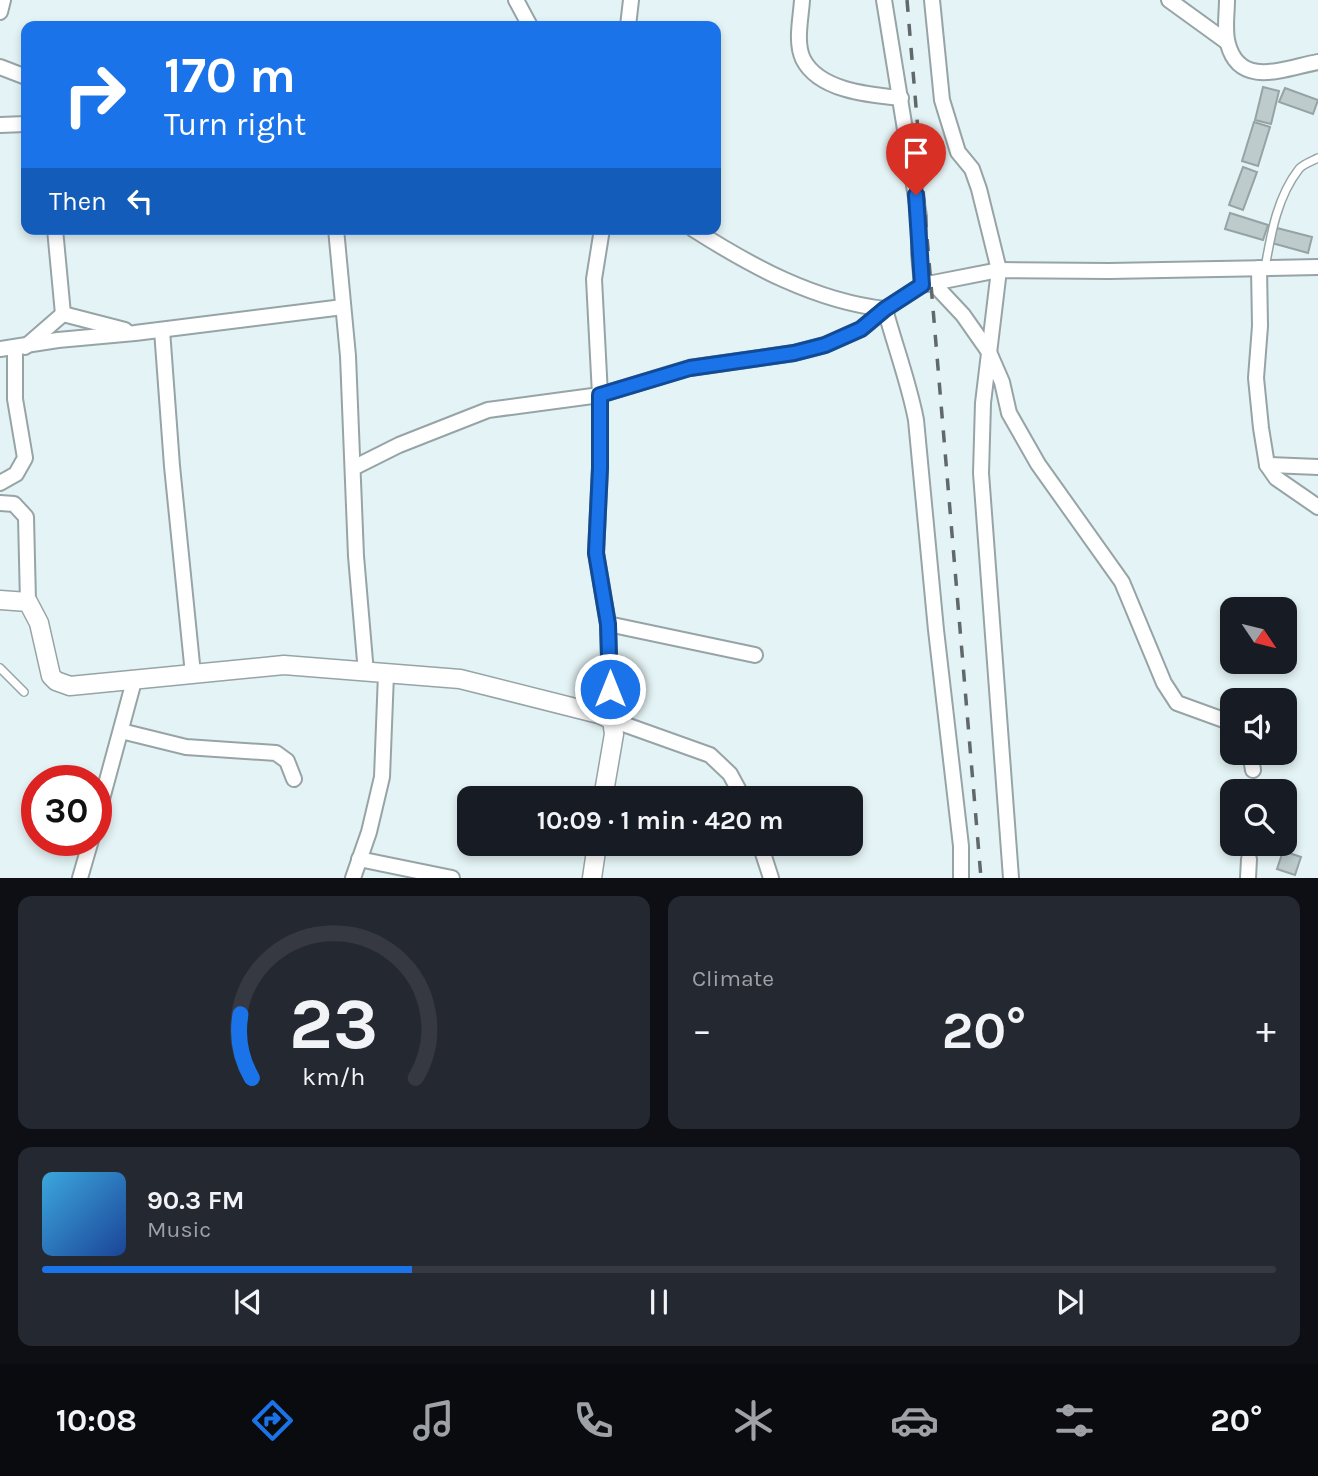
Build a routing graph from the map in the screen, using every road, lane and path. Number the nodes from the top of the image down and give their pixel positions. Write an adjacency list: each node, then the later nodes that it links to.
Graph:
1 (3, 0): 9 (street)
2 (516, 0): 10 (street)
3 (631, 0): 11 (street)
4 (802, 0): 16 (street)
5 (884, 0): 16 (street)
6 (932, 0): 26 (street)
7 (1169, 0): 12 (street)
8 (1227, 0): 12 (street)
9 (0, 12)
10 (527, 21)
11 (629, 21)
12 (1227, 42): 13 (street)
13 (1318, 62)
14 (0, 67): 15 (street)
15 (21, 75)
16 (901, 97): 27 (street)
17 (21, 124): 18 (street)
18 (0, 125)
19 (1318, 158): 25 (lane)
20 (56, 235): 30 (street)
21 (336, 235): 28 (street)
22 (601, 235): 35 (street)
23 (702, 235): 29 (street)
24 (1318, 267): 25 (street)
25 (1262, 268): 26 (street); 36 (street)
26 (999, 270): 27 (street); 34 (street)
27 (928, 284): 29 (street); 34 (street)
28 (343, 307): 31 (street); 38 (street)
29 (885, 309): 35 (street); 71 (street)
30 (63, 314): 32 (street); 33 (street)
31 (162, 330): 32 (street); 48 (street)
32 (135, 333): 33 (street)
33 (14, 348): 39 (street)
34 (989, 352): 53 (street); 72 (street)
35 (600, 395): 38 (street); 44 (street)
36 (1267, 465): 37 (street); 41 (street)
37 (1318, 467)
38 (353, 468): 47 (street)
39 (0, 483)
40 (0, 503): 43 (street)
41 (1318, 507)
42 (0, 600): 43 (street)
43 (28, 602): 50 (street)
44 (608, 624): 45 (street); 52 (street)
45 (754, 655)
46 (0, 668): 51 (lane)
47 (366, 673): 48 (street); 49 (street)
48 (193, 674): 50 (street)
49 (386, 674): 52 (street); 64 (street)
50 (134, 681): 54 (street)
51 (24, 692)
52 (609, 718): 59 (street); 60 (street)
53 (1220, 719)
54 (121, 731): 55 (street); 58 (street)
55 (112, 765)
56 (1252, 765): 57 (street)
57 (1253, 770)
58 (294, 779)
59 (605, 786)
60 (736, 786)
61 (86, 856): 66 (street)
62 (595, 856): 69 (street)
63 (764, 856): 70 (street)
64 (359, 859): 67 (street); 68 (street)
65 (1249, 859): 73 (street)
66 (80, 877)
67 (353, 877)
68 (452, 877)
69 (592, 877)
70 (771, 877)
71 (961, 877)
72 (1011, 877)
73 (1248, 877)

